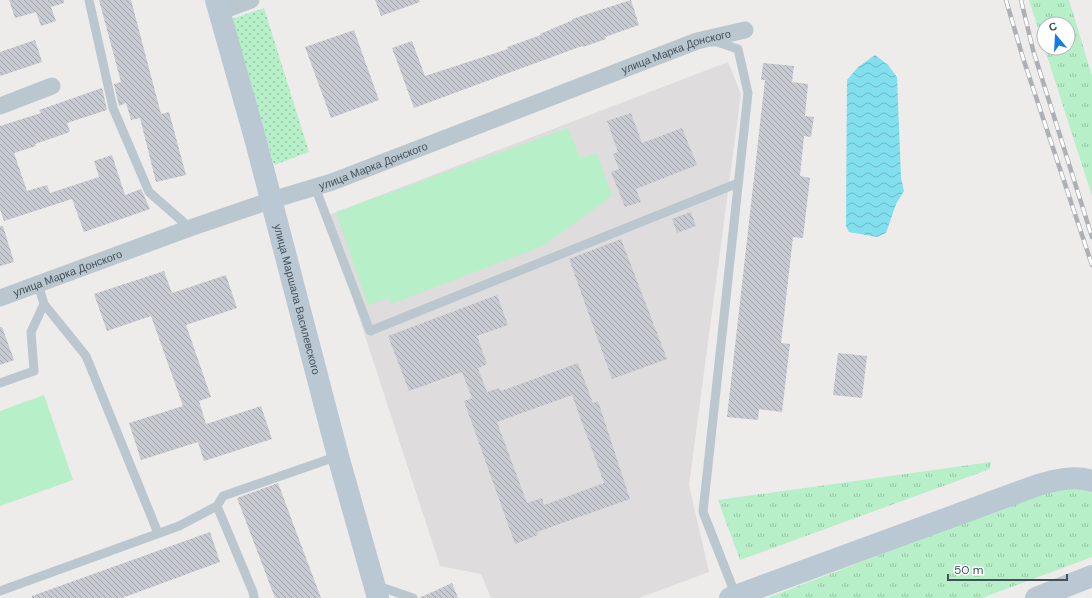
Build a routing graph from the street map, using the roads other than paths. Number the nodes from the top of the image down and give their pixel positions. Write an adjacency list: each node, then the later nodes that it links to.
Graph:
1 (89, 0): 11 (lane)
2 (251, 0): 3 (street)
3 (217, 6): 10 (main road, улица Маршала Василевского)
4 (745, 30): 5 (street, улица Марка Донского)
5 (697, 41): 8 (lane); 9 (street, улица Марка Донского)
6 (52, 86): 7 (street)
7 (0, 106)
8 (738, 183): 9 (lane); 23 (lane)
9 (315, 187): 10 (street, улица Марка Донского)
10 (272, 200): 11 (street, улица Марка Донского); 16 (main road, улица Маршала Василевского)
11 (190, 228): 12 (street, улица Марка Донского)
12 (38, 284): 13 (street, улица Марка Донского); 14 (lane)
13 (0, 298)
14 (44, 304): 15 (lane); 19 (lane)
15 (0, 383)
16 (338, 456): 18 (lane); 22 (main road, улица Маршала Василевского)
17 (1092, 481): 23 (main road)
18 (217, 506): 19 (lane); 24 (lane)
19 (158, 533): 21 (lane)
20 (1092, 576): 26 (main road)
21 (0, 591)
22 (377, 592): 25 (lane)
23 (733, 597)
24 (254, 598)
25 (413, 598)
26 (1036, 598)

